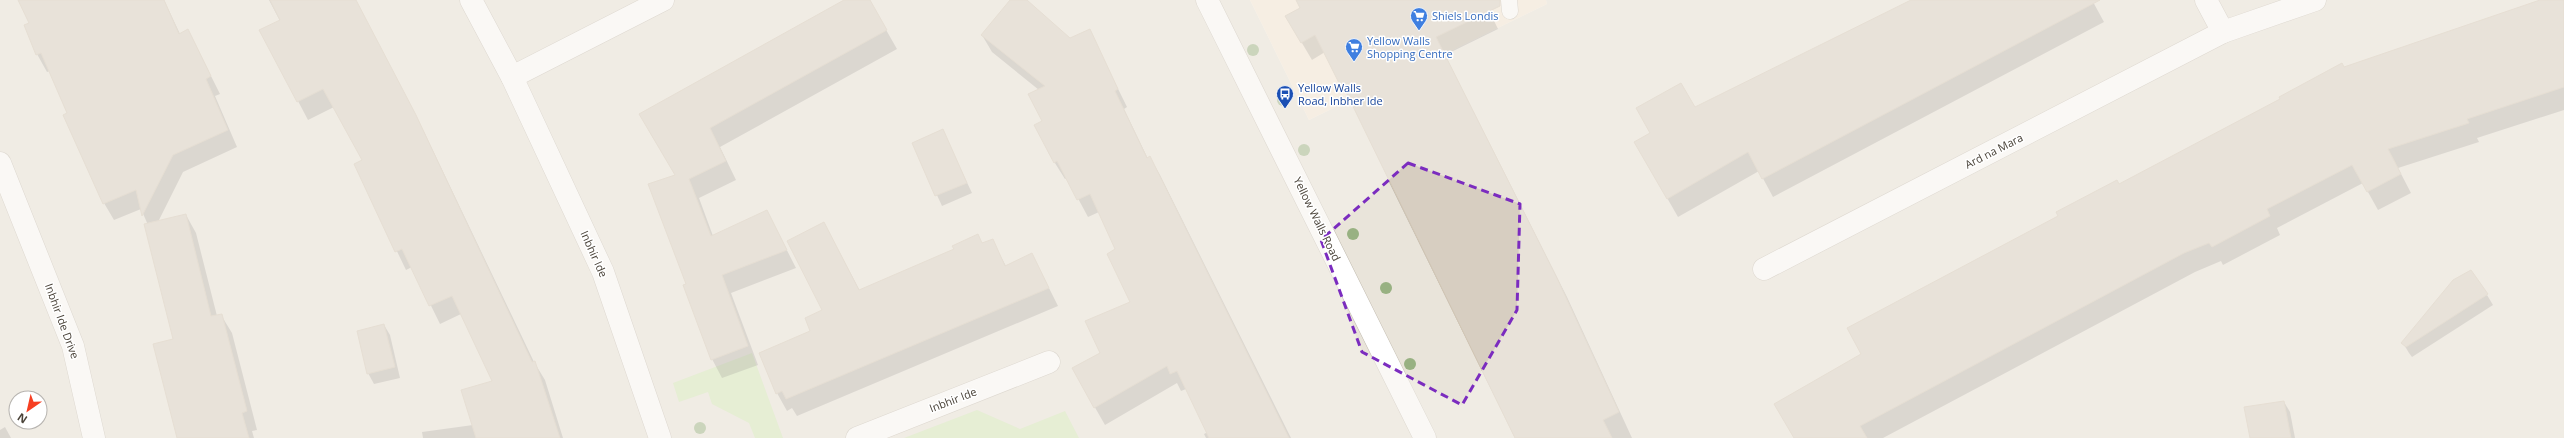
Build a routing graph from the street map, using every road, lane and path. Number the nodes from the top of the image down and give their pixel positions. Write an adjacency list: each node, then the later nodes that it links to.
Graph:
1 (471, 0): 7 (street, Inbhir Ide)
2 (663, 0): 7 (street)
3 (1207, 0): 14 (street, Yellow Walls Road)
4 (2206, 0): 6 (street)
5 (2315, 0): 6 (street, Ard na Mara)
6 (2223, 32): 9 (street, Ard na Mara)
7 (512, 77): 12 (street, Inbhir Ide)
8 (0, 163): 11 (street, Inbhir Ide Drive)
9 (1764, 269)
10 (1049, 362): 13 (street, Inbhir Ide)
11 (94, 438)
12 (660, 438)
13 (857, 438)
14 (1425, 438)

